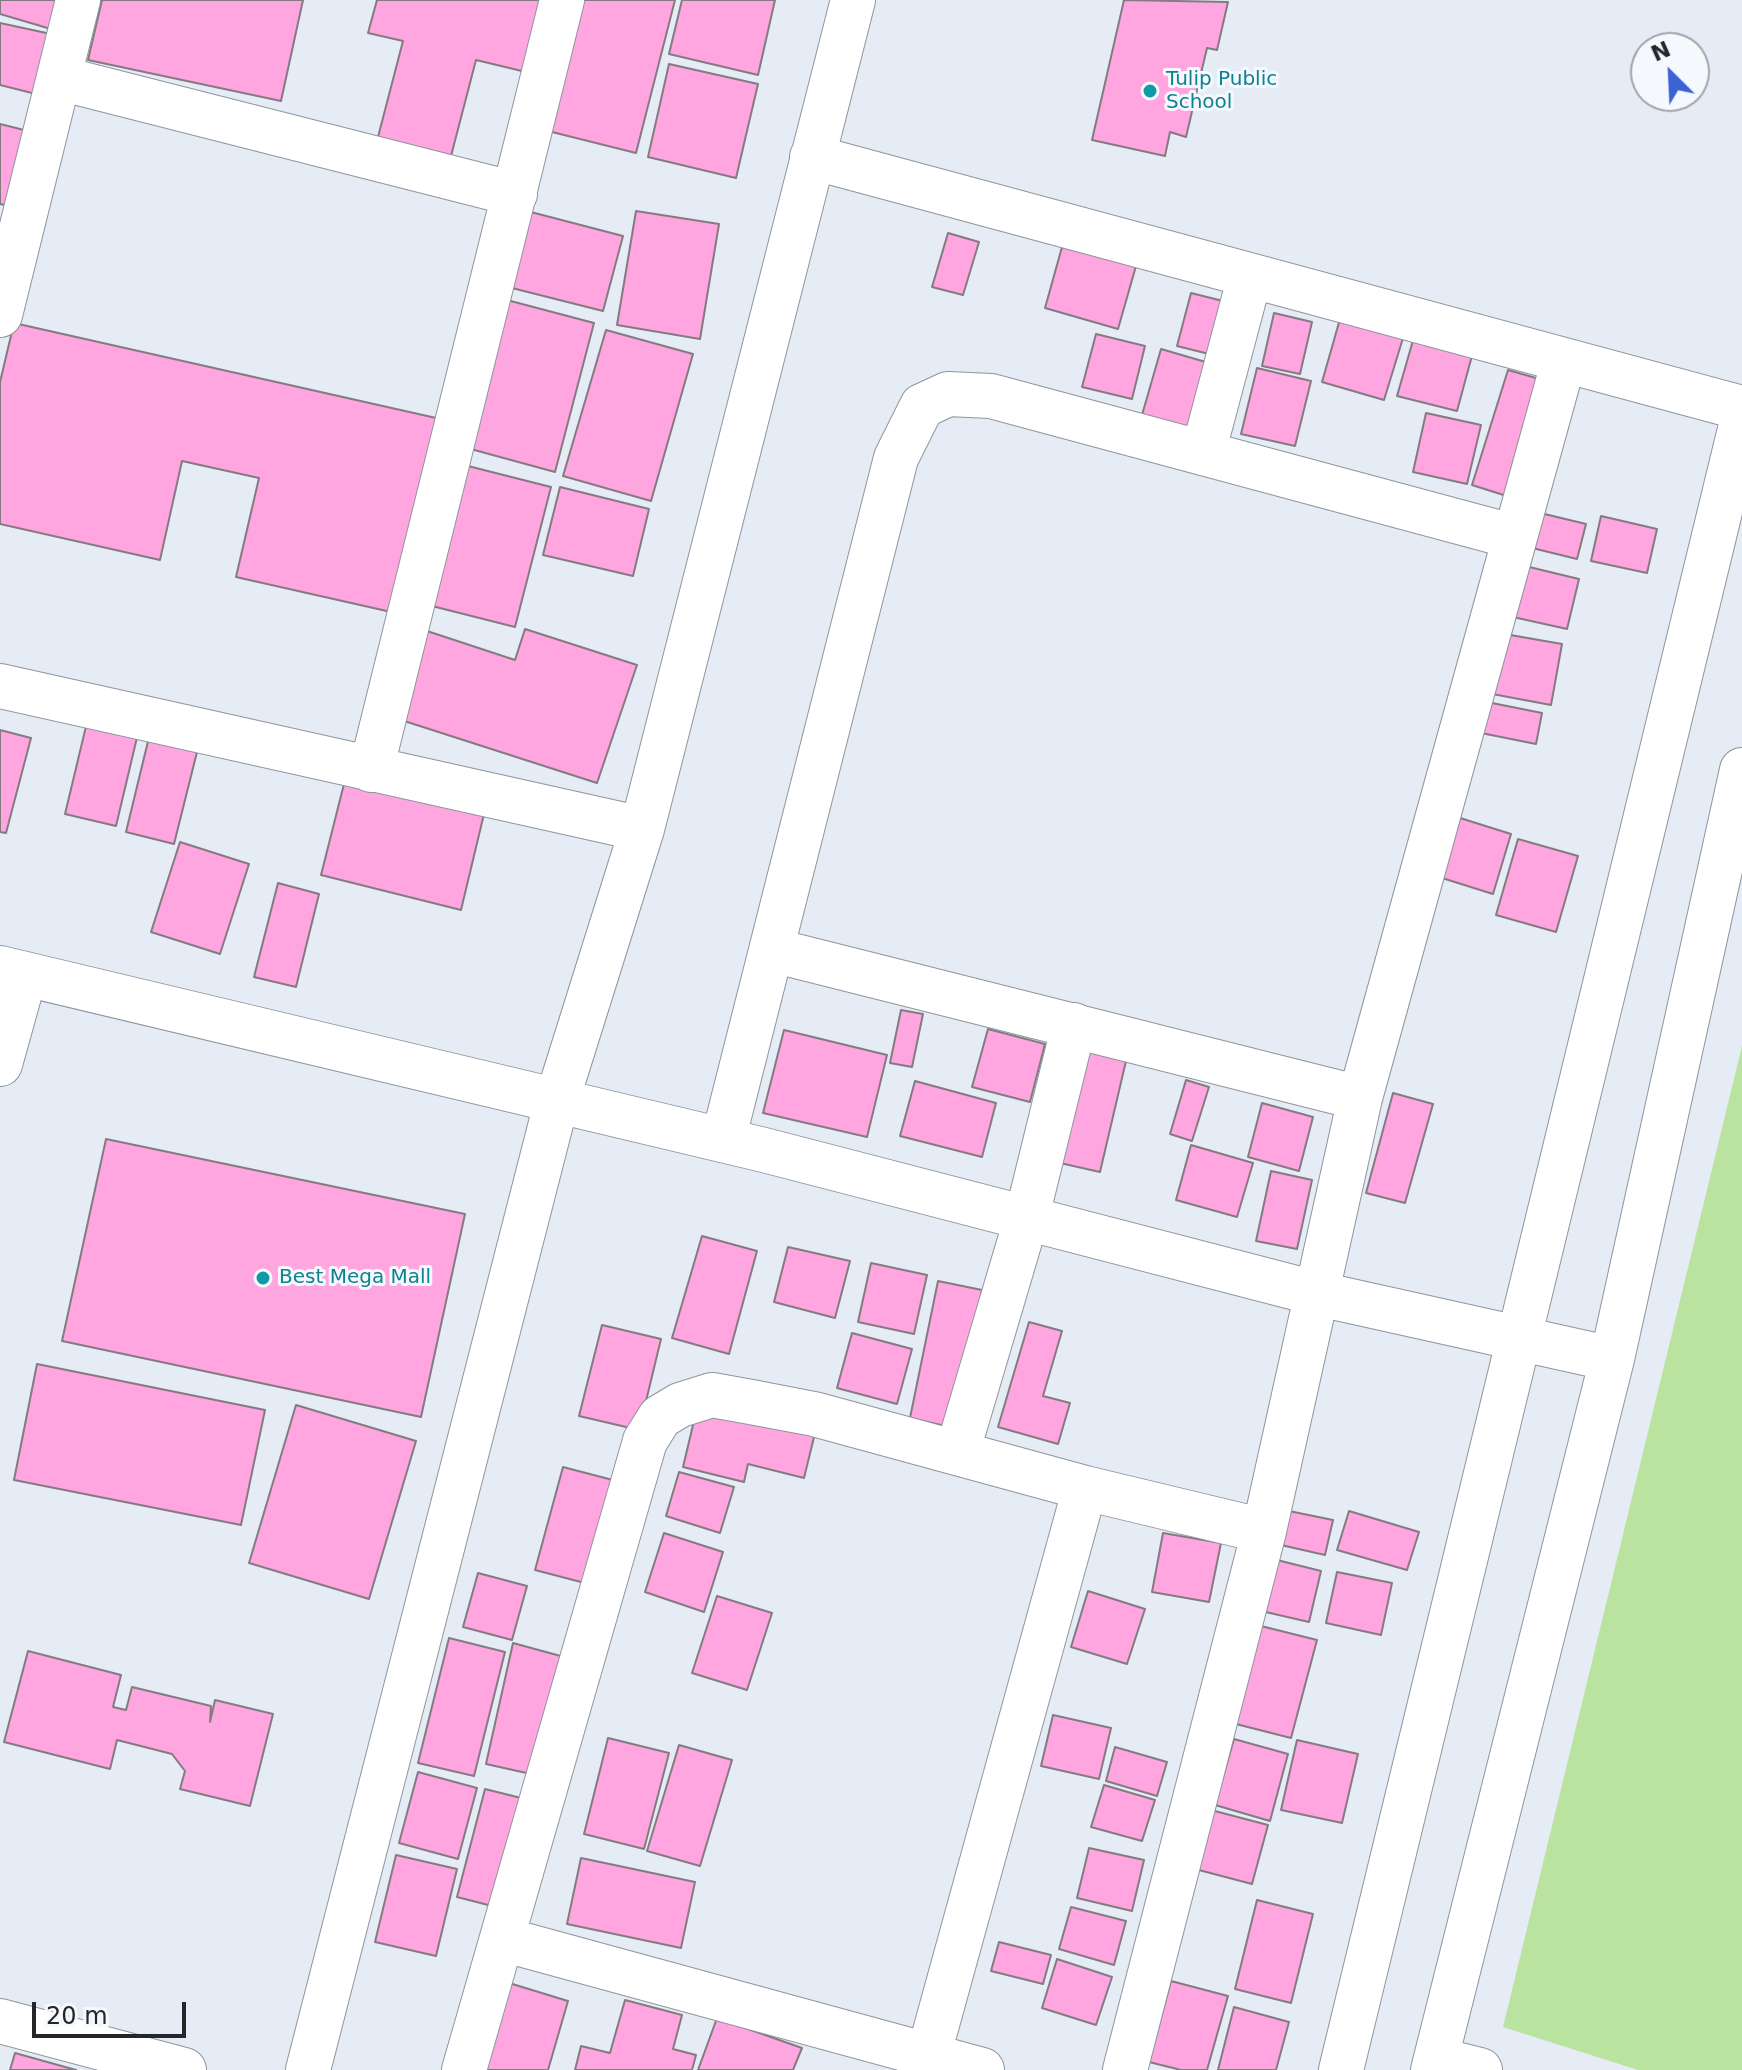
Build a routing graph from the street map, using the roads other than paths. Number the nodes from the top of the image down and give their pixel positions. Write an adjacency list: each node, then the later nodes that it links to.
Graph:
1 (78, 0): 4 (street)
2 (562, 0): 6 (street)
3 (853, 0): 5 (street)
4 (59, 78): 6 (street); 8 (street)
5 (812, 157): 7 (street); 17 (street)
6 (515, 194): 15 (street)
7 (1250, 276): 9 (street); 12 (street)
8 (0, 315)
9 (1564, 360): 10 (street); 13 (street)
10 (1742, 408)
11 (1742, 421): 27 (street)
12 (1203, 453): 13 (street); 18 (street)
13 (1515, 537): 22 (street)
14 (0, 686): 15 (street)
15 (371, 770): 17 (street)
16 (1742, 770): 28 (street)
17 (642, 829): 23 (street)
18 (772, 950): 20 (street); 24 (street)
19 (12, 971): 21 (street); 23 (street)
20 (1074, 1025): 22 (street); 25 (street)
21 (0, 1064)
22 (1360, 1098): 26 (street)
23 (557, 1100): 24 (street); 38 (street)
24 (723, 1140): 25 (street)
25 (1026, 1220): 26 (street); 29 (street)
26 (1319, 1294): 27 (street); 31 (street)
27 (1520, 1340): 28 (street); 42 (street)
28 (1612, 1359): 36 (street)
29 (957, 1453): 30 (street); 32 (street)
30 (1085, 1488): 31 (street); 34 (street)
31 (1264, 1531): 41 (street)
32 (502, 1939): 34 (street); 39 (street)
33 (0, 2021): 35 (street)
34 (928, 2057): 40 (street)
35 (114, 2061): 37 (street)
36 (1435, 2064): 43 (street)
37 (184, 2070)
38 (308, 2070)
39 (464, 2070)
40 (982, 2070)
41 (1125, 2070)
42 (1341, 2070)
43 (1480, 2070)

